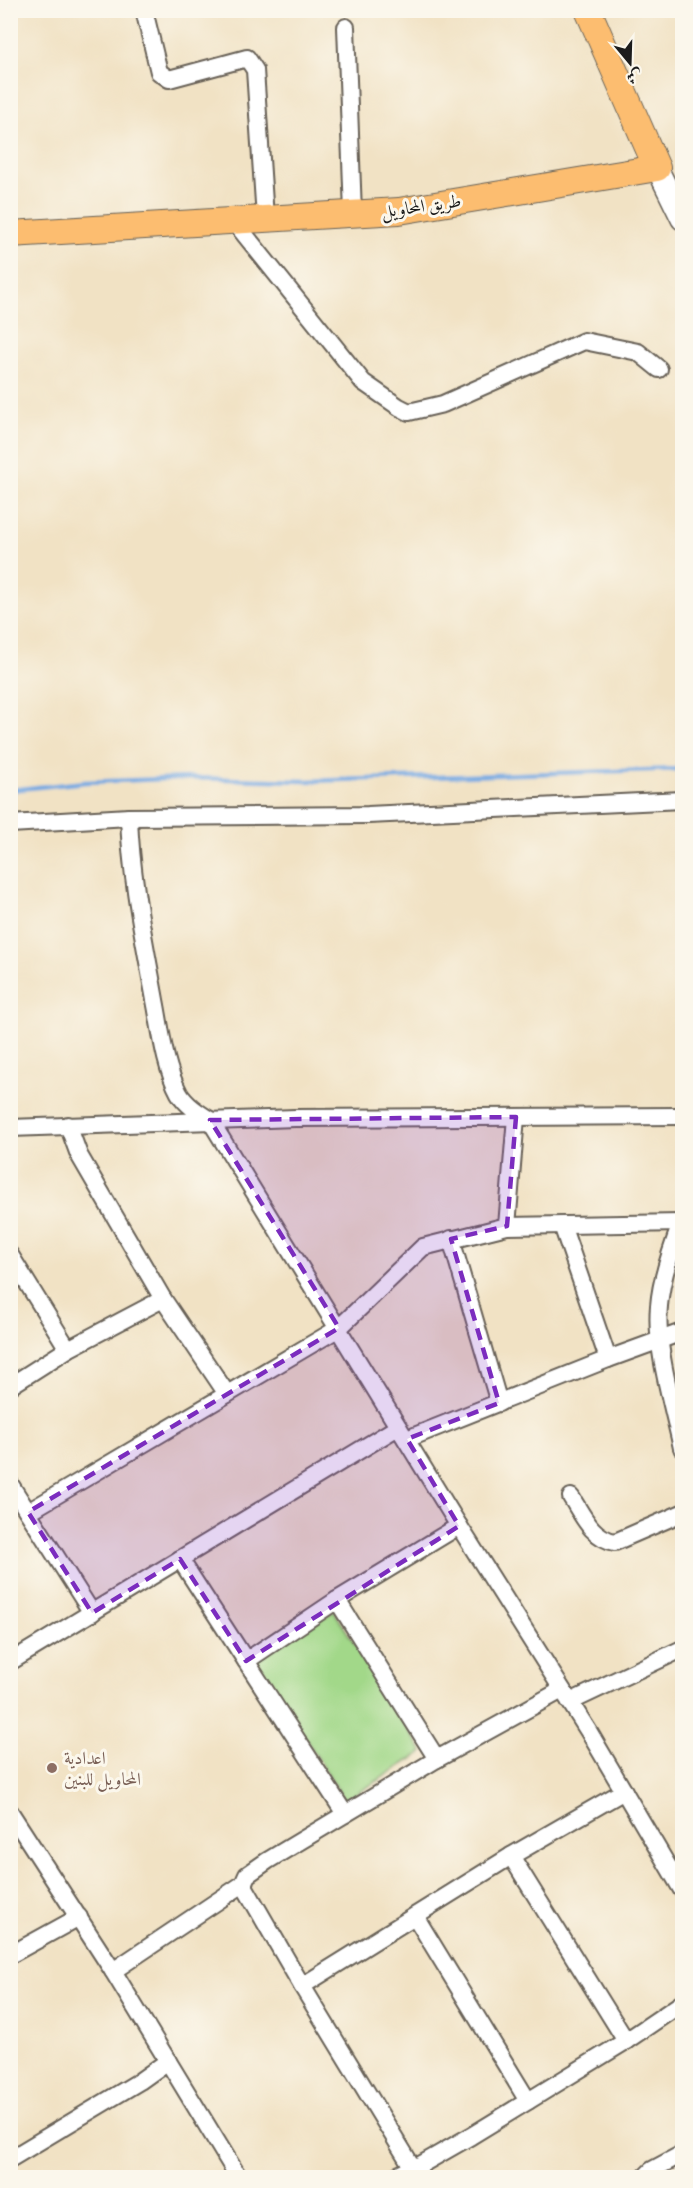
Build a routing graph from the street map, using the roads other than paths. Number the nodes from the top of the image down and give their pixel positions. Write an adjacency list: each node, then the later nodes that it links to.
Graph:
1 (144, 10): 6 (street)
2 (588, 10): 4 (main road)
3 (346, 27): 5 (street)
4 (657, 168): 5 (main road, طريق المحاويل); 7 (street)
5 (353, 213): 6 (main road, طريق المحاويل)
6 (265, 218): 8 (main road, طريق المحاويل)
7 (682, 219)
8 (233, 220): 9 (main road, طريق المحاويل); 10 (street)
9 (10, 234)
10 (659, 369)
11 (682, 800): 12 (street)
12 (129, 817): 13 (street); 16 (street)
13 (10, 824)
14 (682, 1116): 15 (street)
15 (516, 1117): 16 (street); 21 (street)
16 (210, 1120): 17 (street); 25 (street)
17 (68, 1125): 18 (street); 24 (street)
18 (10, 1128)
19 (682, 1223): 20 (street); 27 (street)
20 (562, 1225): 21 (street); 29 (street)
21 (507, 1226): 22 (street)
22 (451, 1239): 25 (street); 32 (street)
23 (10, 1255): 28 (street)
24 (164, 1299): 28 (street); 31 (street)
25 (339, 1328): 31 (street); 33 (street)
26 (682, 1332): 27 (street)
27 (659, 1340): 29 (street); 34 (street)
28 (68, 1349): 30 (street)
29 (608, 1359): 32 (street)
30 (10, 1386)
31 (227, 1394): 37 (street)
32 (500, 1403): 33 (street)
33 (403, 1433): 39 (street); 40 (street)
34 (682, 1448)
35 (10, 1484): 37 (street)
36 (571, 1497): 38 (street)
37 (28, 1512): 42 (street)
38 (682, 1513)
39 (459, 1526): 41 (street); 46 (street)
40 (180, 1558): 42 (street); 44 (street)
41 (337, 1600): 44 (street); 47 (street)
42 (92, 1613): 45 (street)
43 (681, 1654): 46 (street)
44 (246, 1661): 50 (street)
45 (10, 1662)
46 (566, 1696): 47 (street); 48 (street)
47 (437, 1759): 50 (street)
48 (624, 1791): 51 (street); 53 (street)
49 (10, 1812): 55 (street)
50 (345, 1814): 52 (street)
51 (512, 1856): 54 (street); 60 (street)
52 (243, 1884): 57 (street); 58 (street)
53 (682, 1890)
54 (415, 1916): 58 (street); 62 (street)
55 (79, 1917): 56 (street); 57 (street)
56 (10, 1955)
57 (113, 1971): 61 (street)
58 (302, 1986): 65 (street)
59 (682, 2003): 60 (street)
60 (627, 2041): 62 (street)
61 (168, 2061): 64 (street); 66 (street)
62 (528, 2101): 65 (street)
63 (682, 2154): 67 (street)
64 (10, 2159)
65 (403, 2174)
66 (239, 2178)
67 (644, 2178)

